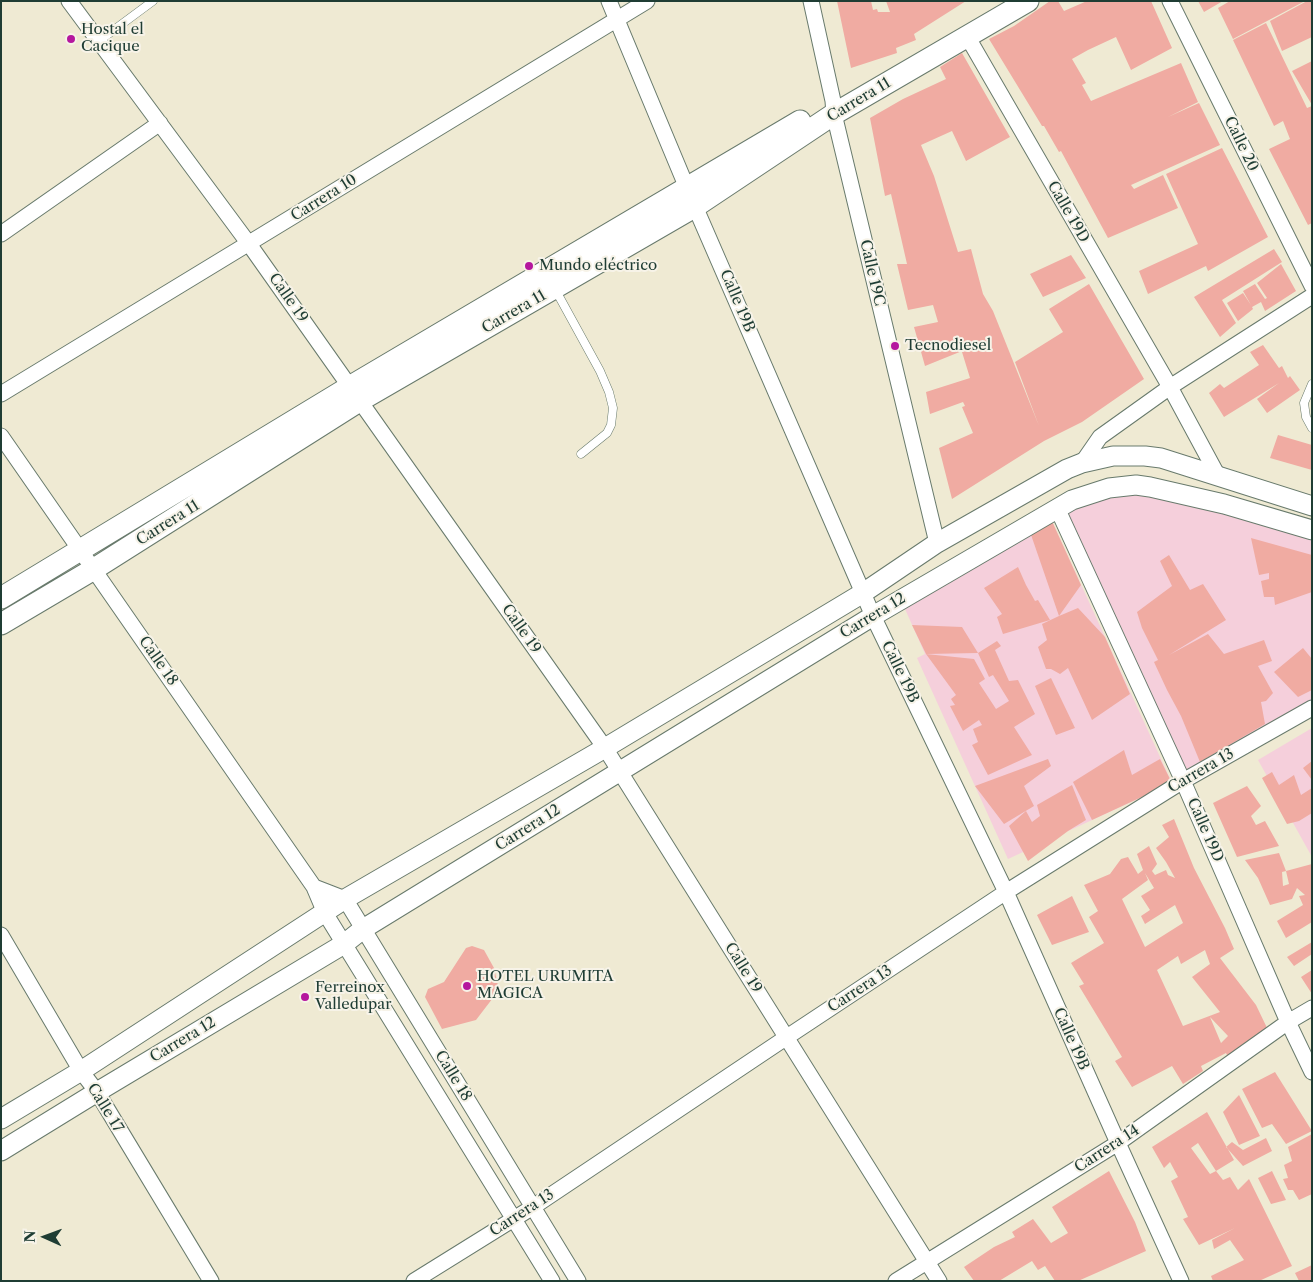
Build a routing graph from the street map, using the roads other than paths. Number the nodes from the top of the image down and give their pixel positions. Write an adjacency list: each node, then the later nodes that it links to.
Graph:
1 (69, 1): 11 (street, Calle 19)
2 (153, 1): 11 (lane)
3 (608, 1): 9 (street, Calle 19B)
4 (646, 1): 9 (street, Carrera 10)
5 (812, 1): 12 (street, Calle 19C)
6 (999, 1): 12 (main road, Carrera 11)
7 (1028, 1): 10 (main road, Carrera 11)
8 (1170, 1): 18 (street, Calle 20)
9 (616, 19): 14 (street, Calle 19B); 16 (street, Carrera 10)
10 (967, 36): 12 (main road, Carrera 11); 21 (street, Calle 19D)
11 (99, 41): 13 (street, Calle 19)
12 (833, 108): 14 (main road, Carrera 11); 32 (street, Calle 19C)
13 (160, 123): 15 (street); 16 (street, Calle 19)
14 (692, 197): 17 (main road, Carrera 11); 35 (street, Calle 19B)
15 (1, 234)
16 (249, 244): 22 (street, Calle 19); 23 (street, Carrera 10)
17 (549, 280): 22 (main road, Carrera 11); 26 (lane)
18 (1312, 286)
19 (1312, 296): 21 (street)
20 (1312, 384): 24 (lane)
21 (1170, 387): 27 (street); 28 (street, Calle 19D)
22 (356, 393): 33 (main road, Carrera 11); 34 (main road, Carrera 11); 40 (street, Calle 19)
23 (1, 394)
24 (1312, 428)
25 (1, 436): 33 (street, Calle 18)
26 (582, 454)
27 (1082, 463): 28 (street, Carrera 12); 32 (street, Carrera 12)
28 (1218, 476): 29 (street, Carrera 12)
29 (1312, 506)
30 (1057, 508): 31 (street, Carrera 12); 37 (street, Carrera 12); 42 (street, Calle 19D)
31 (1312, 530)
32 (937, 543): 35 (street, Carrera 12)
33 (81, 550): 34 (street, Calle 18); 36 (main road, Carrera 11)
34 (94, 569): 38 (main road, Carrera 11); 43 (street, Calle 18)
35 (863, 593): 37 (street, Calle 19B); 40 (street, Carrera 12)
36 (1, 598)
37 (873, 616): 41 (street, Carrera 12); 44 (street, Calle 19B)
38 (1, 624)
39 (1312, 708): 42 (street, Carrera 13)
40 (605, 748): 41 (street, Calle 19); 45 (street, Carrera 12)
41 (620, 771): 47 (street, Carrera 12); 52 (street, Calle 19)
42 (1183, 781): 44 (street, Carrera 13); 51 (street, Calle 19D)
43 (314, 887): 45 (street); 46 (street, Calle 18)
44 (1006, 892): 52 (street, Carrera 13); 57 (street, Calle 19B)
45 (345, 899): 46 (street, Carrera 12); 47 (street, Calle 18)
46 (325, 913): 49 (street, Calle 18); 53 (street, Carrera 12)
47 (364, 930): 49 (street, Carrera 12); 59 (street, Calle 18)
48 (1, 935): 53 (street, Calle 17)
49 (344, 944): 55 (street, Carrera 12); 60 (street, Calle 18)
50 (1312, 1008): 51 (street, Carrera 14)
51 (1288, 1022): 54 (street, Calle 19D); 57 (street, Carrera 14)
52 (787, 1037): 59 (street, Carrera 13); 61 (street, Calle 19)
53 (81, 1071): 55 (street, Calle 17); 56 (street, Carrera 12)
54 (1312, 1072)
55 (96, 1092): 58 (street, Carrera 12); 62 (street, Calle 17)
56 (1, 1119)
57 (1118, 1143): 61 (street, Carrera 14); 68 (street, Calle 19B)
58 (1, 1151)
59 (533, 1207): 60 (street, Carrera 13); 65 (street, Calle 18)
60 (514, 1219): 63 (street, Carrera 13); 64 (street, Calle 18)
61 (927, 1262): 66 (street, Carrera 14); 67 (street, Calle 19)
62 (211, 1281)
63 (414, 1281)
64 (552, 1281)
65 (578, 1281)
66 (896, 1281)
67 (939, 1281)
68 (1181, 1281)

